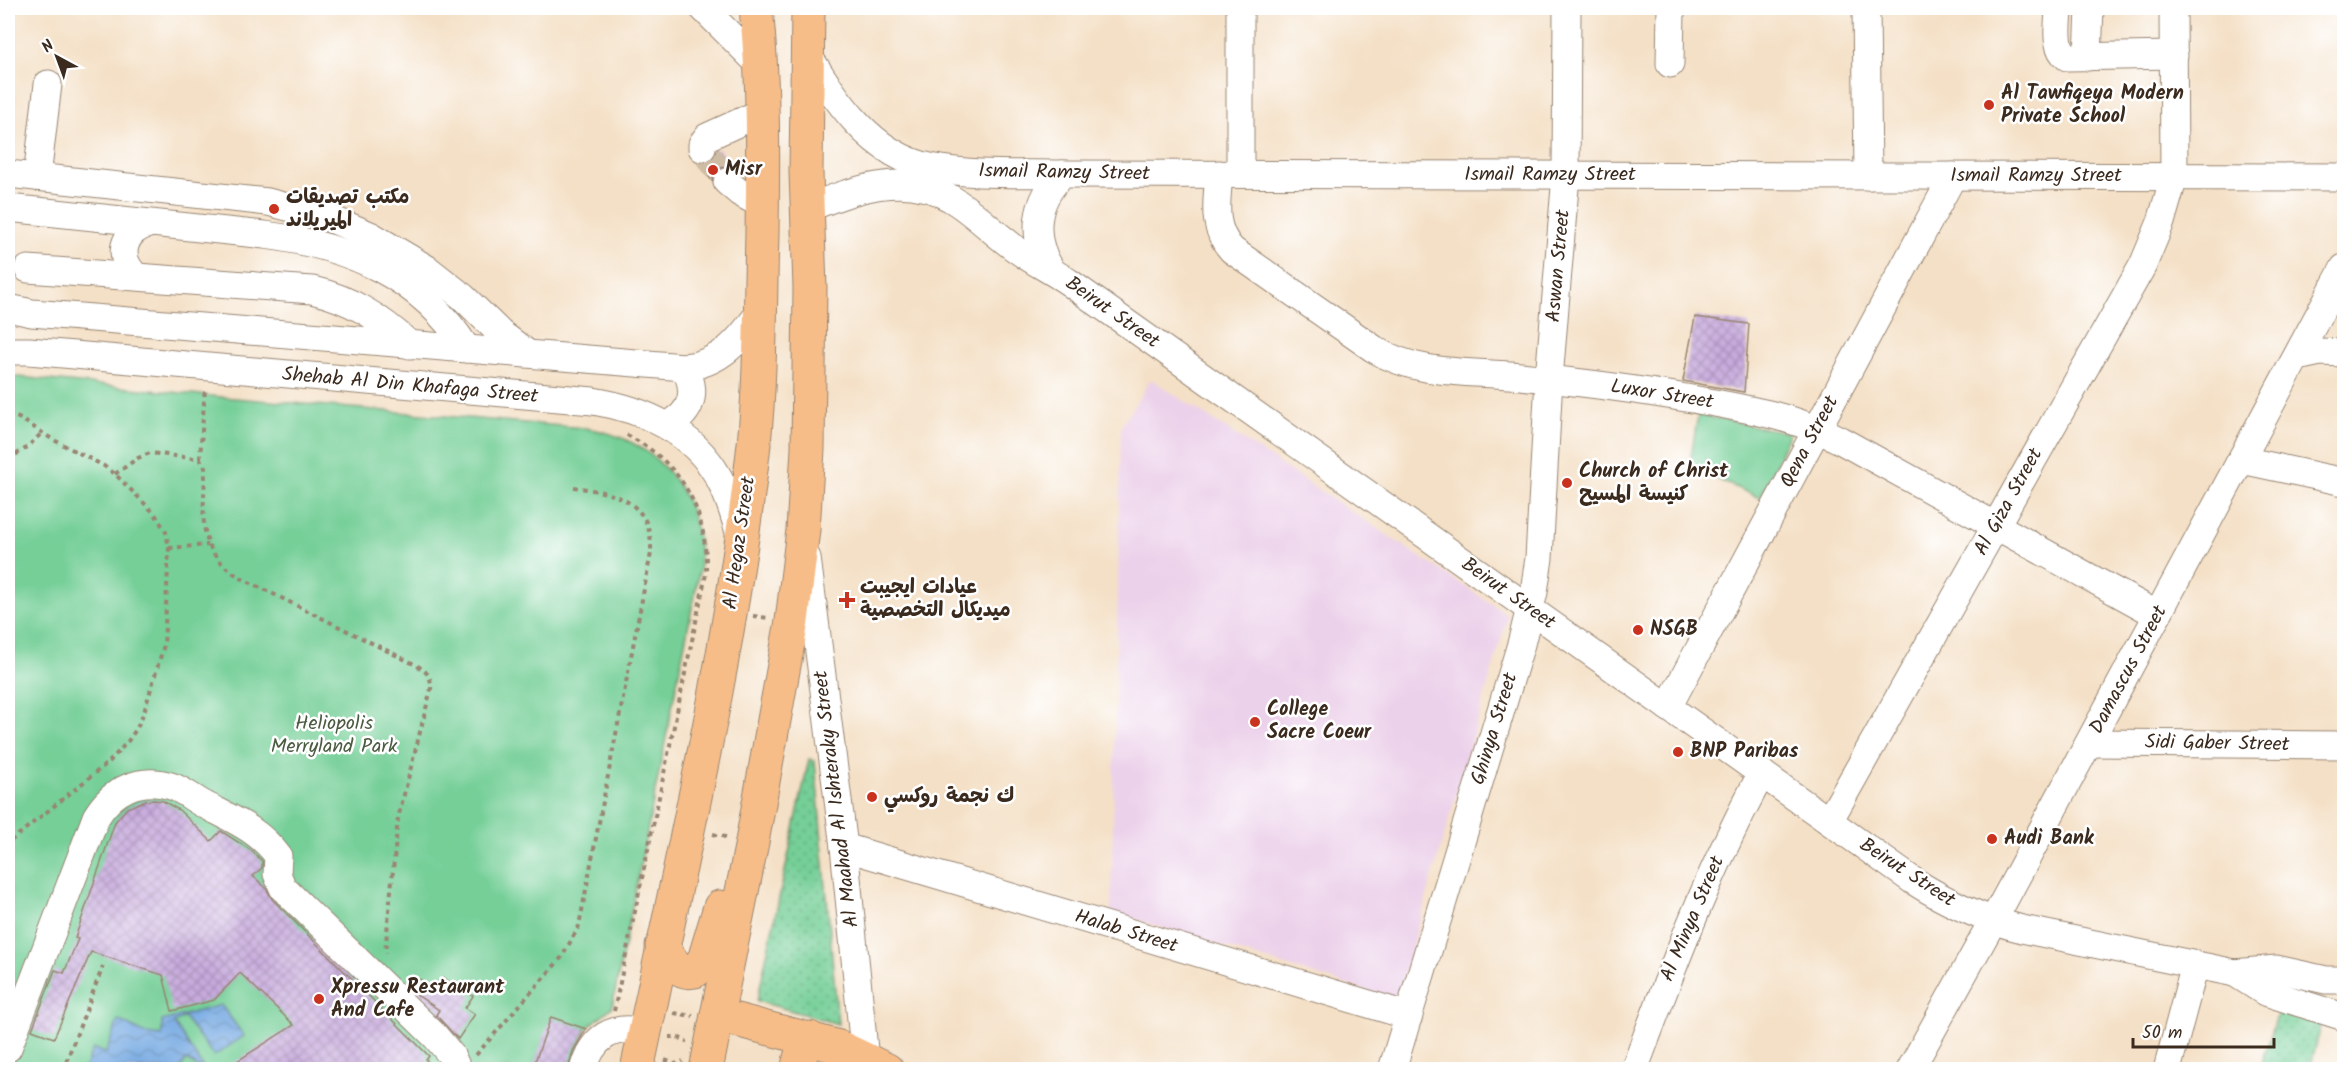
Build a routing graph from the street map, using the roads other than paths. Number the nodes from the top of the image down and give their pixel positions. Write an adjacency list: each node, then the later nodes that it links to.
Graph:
1 (703, 8): 15 (street)
2 (756, 8): 15 (main road, Al Hegaz Street)
3 (808, 8): 11 (main road)
4 (1240, 8): 21 (street, Luxor Street)
5 (1567, 8): 22 (street, Aswan Street)
6 (1671, 8): 14 (street)
7 (1866, 8): 23 (street)
8 (2059, 8): 13 (street)
9 (2090, 8): 13 (street)
10 (2174, 8): 12 (street, Al Giza Street)
11 (806, 52): 20 (street, Ismail Ramzy Street); 31 (main road)
12 (2174, 55): 13 (street); 26 (street, Al Giza Street)
13 (2088, 57)
14 (1670, 64)
15 (762, 67): 17 (main road, Al Hegaz Street)
16 (48, 84): 25 (street)
17 (762, 112): 18 (street); 29 (main road, Al Hegaz Street)
18 (702, 148)
19 (8, 174): 25 (street)
20 (1063, 174): 21 (street, Ismail Ramzy Street); 35 (street)
21 (1230, 174): 22 (street, Ismail Ramzy Street); 46 (street, Luxor Street)
22 (1566, 175): 23 (street, Ismail Ramzy Street); 46 (street, Aswan Street)
23 (1868, 176): 24 (street, Ismail Ramzy Street)
24 (1953, 176): 26 (street, Ismail Ramzy Street); 48 (street, Qena Street)
25 (37, 177): 42 (street)
26 (2174, 177): 27 (street, Ismail Ramzy Street); 51 (street, Al Giza Street)
27 (2344, 177)
28 (727, 182): 29 (street)
29 (762, 205): 38 (main road, Al Hegaz Street)
30 (8, 208): 32 (street)
31 (808, 208): 35 (street, Beirut Street); 52 (main road)
32 (149, 224): 36 (street); 40 (street)
33 (2344, 268): 44 (street, Damascus Street)
34 (28, 269): 36 (street)
35 (1052, 271): 54 (street, Beirut Street)
36 (136, 276): 39 (street)
37 (8, 308): 39 (street, Shehab Al Din Khafaga Street)
38 (761, 310): 45 (street, Shehab Al Din Khafaga Street); 53 (main road, Al Hegaz Street)
39 (410, 345): 40 (street, Shehab Al Din Khafaga Street)
40 (467, 349): 42 (street, Shehab Al Din Khafaga Street)
41 (8, 351): 47 (street, Shehab Al Din Khafaga Street)
42 (528, 354): 45 (street, Shehab Al Din Khafaga Street)
43 (2344, 354): 44 (street)
44 (2297, 357): 49 (street, Damascus Street)
45 (684, 367): 47 (street)
46 (1550, 380): 48 (street, Luxor Street); 54 (street, Ghinya Street)
47 (667, 425): 53 (street, Shehab Al Din Khafaga Street)
48 (1817, 429): 51 (street, Luxor Street); 56 (street, Qena Street)
49 (2242, 460): 50 (street); 55 (street, Damascus Street)
50 (2344, 483)
51 (1996, 526): 55 (street, Luxor Street); 60 (street, Al Giza Street)
52 (803, 530): 61 (street, Al Maahad Al Ishteraky Street); 62 (main road)
53 (742, 542): 64 (main road, Al Hegaz Street)
54 (1530, 609): 56 (street, Beirut Street); 69 (street, Ghinya Street)
55 (2158, 615): 57 (street, Damascus Street)
56 (1668, 707): 59 (street, Beirut Street)
57 (2090, 743): 58 (street, Sidi Gaber Street); 63 (street, Damascus Street)
58 (2344, 746)
59 (1762, 773): 60 (street, Beirut Street); 80 (street, Al Minya Street)
60 (1829, 821): 63 (street, Beirut Street)
61 (844, 847): 69 (street, Halab Street); 76 (street, Al Maahad Al Ishteraky Street)
62 (750, 853): 64 (main road); 68 (main road)
63 (1993, 921): 65 (street, Beirut Street); 81 (street, Damascus Street)
64 (662, 946): 72 (main road, Al Hegaz Street)
65 (2195, 965): 66 (street, Beirut Street); 82 (street)
66 (2235, 973): 67 (street, Beirut Street); 70 (street, Beirut Street)
67 (2344, 980)
68 (717, 1015): 71 (main road); 74 (main road)
69 (1408, 1016): 79 (street, Ghinya Street)
70 (2344, 1017)
71 (810, 1038): 76 (main road); 78 (main road)
72 (651, 1041): 77 (street)
73 (8, 1048): 75 (street)
74 (695, 1058)
75 (465, 1065)
76 (873, 1066)
77 (583, 1070)
78 (797, 1070)
79 (1392, 1070)
80 (1634, 1070)
81 (1910, 1070)
82 (2167, 1070)

